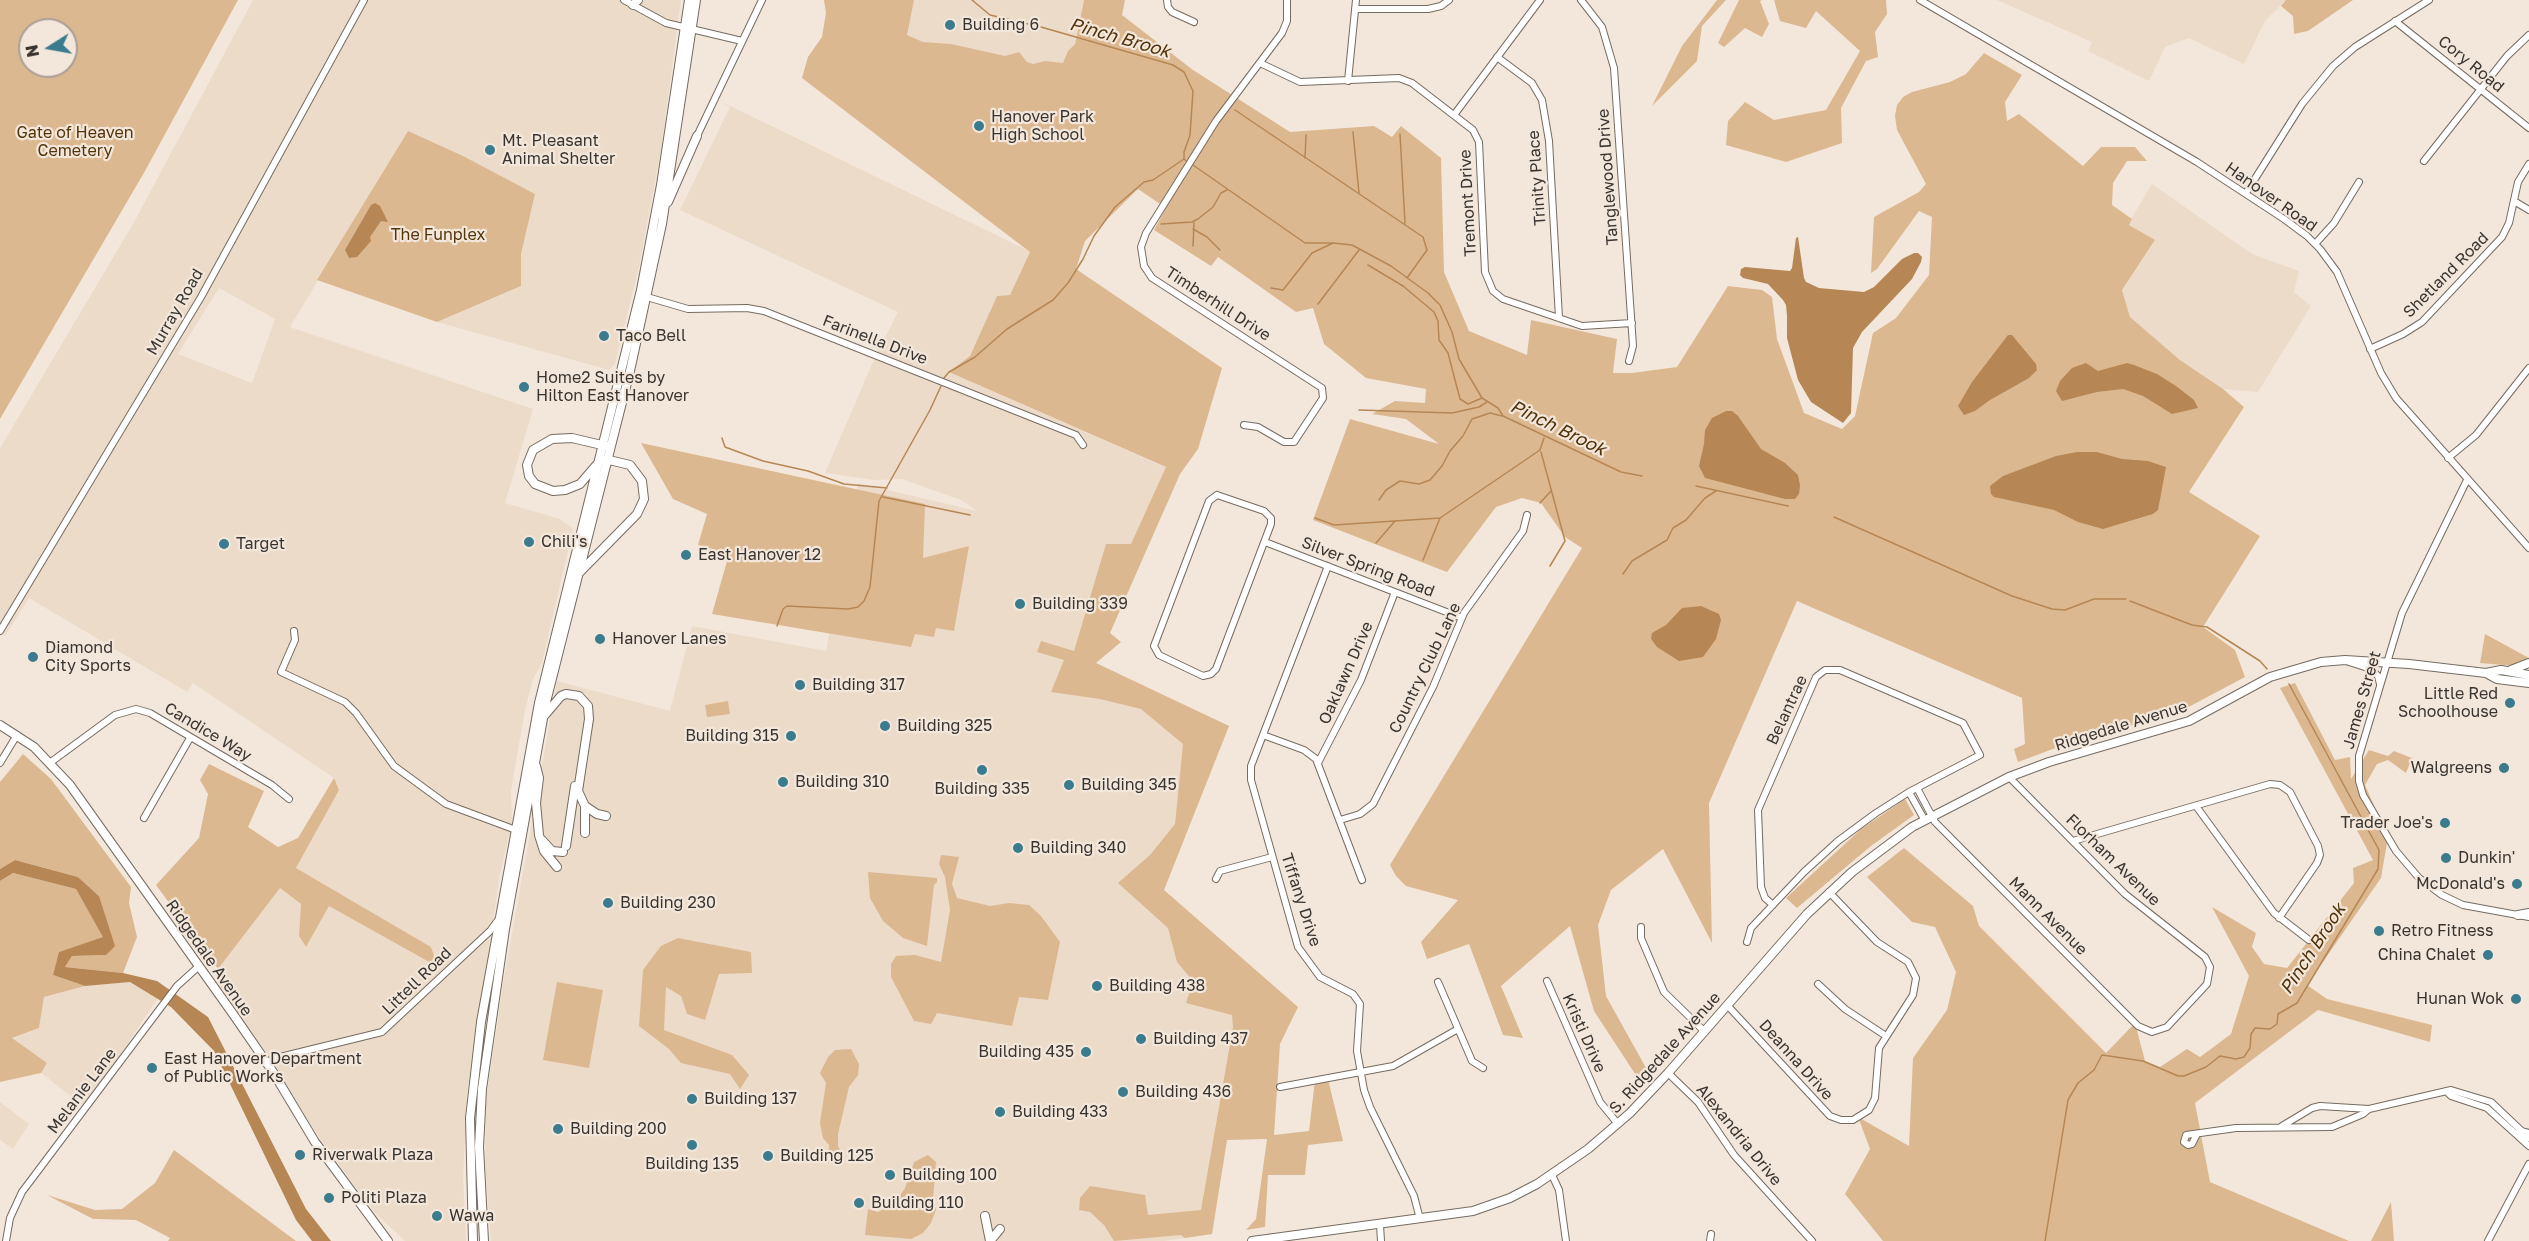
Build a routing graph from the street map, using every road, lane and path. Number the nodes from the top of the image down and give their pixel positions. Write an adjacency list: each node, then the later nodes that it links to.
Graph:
1 (364, 0): 56 (street, Murray Road)
2 (624, 0): 14 (street)
3 (688, 0): 18 (main road)
4 (696, 0): 18 (main road)
5 (762, 0): 20 (street)
6 (1167, 0): 17 (street)
7 (1287, 0): 22 (street, Timberhill Drive)
8 (1356, 0): 15 (street)
9 (1449, 0): 15 (street)
10 (1540, 0): 21 (street)
11 (1581, 0): 38 (street, Tanglewood Drive)
12 (1920, 0): 31 (street, Hanover Road)
13 (2429, 0): 16 (street)
14 (636, 3): 18 (street)
15 (1355, 9): 23 (street)
16 (2395, 21): 24 (street, Cory Road); 31 (street)
17 (1194, 22)
18 (688, 28): 20 (street); 34 (main road); 44 (main road)
19 (2529, 35): 24 (street)
20 (742, 41): 27 (street)
21 (1497, 57): 25 (street); 37 (street, Trinity Place)
22 (1260, 63): 23 (street, Tremont Drive); 42 (street, Timberhill Drive)
23 (1348, 81): 25 (street, Tremont Drive)
24 (2481, 89): 26 (street, Cory Road); 28 (street)
25 (1454, 116): 37 (street, Tremont Drive)
26 (2529, 128)
27 (697, 136): 34 (main road)
28 (2424, 161)
29 (2529, 165): 32 (street, Shetland Road)
30 (2359, 182): 35 (street)
31 (2246, 193): 35 (street, Hanover Road)
32 (2514, 201): 33 (street); 39 (street, Shetland Road)
33 (2529, 210)
34 (663, 215): 36 (main road)
35 (2315, 244): 39 (street, Hanover Road)
36 (647, 297): 43 (street, Farinella Drive); 44 (main road)
37 (1559, 318): 38 (street, Tremont Drive)
38 (1632, 323): 40 (street, Tanglewood Drive)
39 (2370, 349): 45 (street, Hanover Road)
40 (1629, 361)
41 (2529, 368): 45 (street)
42 (1244, 425)
43 (1083, 445)
44 (607, 446): 46 (main road); 47 (main road); 47 (main road)
45 (2448, 458): 48 (street, Hanover Road)
46 (608, 459): 47 (main road); 53 (main road); 53 (main road)
47 (599, 462): 87 (main road)
48 (2467, 480): 51 (street, Hanover Road); 59 (street, James Street)
49 (1527, 515): 55 (street, Country Club Lane)
50 (1265, 542): 50 (street); 52 (street, Silver Spring Road)
51 (2529, 548)
52 (1328, 566): 54 (street, Silver Spring Road); 69 (street, Tiffany Drive)
53 (579, 574): 66 (main road)
54 (1395, 592): 55 (street, Silver Spring Road); 74 (street, Oaklawn Drive)
55 (1462, 618): 86 (street, Country Club Lane)
56 (0, 631)
57 (294, 631): 87 (street)
58 (2343, 661): 59 (main road, Ridgedale Avenue); 65 (street); 76 (main road, Ridgedale Avenue)
59 (2387, 662): 62 (main road, Ridgedale Avenue); 65 (street, James Street)
60 (2529, 663): 61 (main road)
61 (2507, 671): 62 (main road, Ridgedale Avenue); 63 (main road, Ridgedale Avenue)
62 (2486, 673): 64 (main road, Ridgedale Avenue)
63 (2529, 675)
64 (2529, 683)
65 (2380, 684): 99 (street, James Street)
66 (544, 716): 71 (main road); 75 (main road)
67 (0, 725): 68 (main road, Ridgedale Avenue)
68 (17, 735): 72 (main road, Ridgedale Avenue); 73 (street)
69 (1263, 735): 74 (street); 91 (street, Tiffany Drive)
70 (190, 738): 72 (street, Candice Way); 80 (street, Candice Way); 85 (street)
71 (535, 761): 89 (main road); 137 (main road)
72 (51, 762): 105 (main road, Ridgedale Avenue)
73 (0, 763)
74 (1318, 763): 86 (street)
75 (581, 765): 81 (main road); 89 (main road)
76 (2040, 765): 77 (main road, S. Ridgedale Avenue)
77 (2009, 777): 84 (main road, S. Ridgedale Avenue); 90 (street, Florham Avenue)
78 (1917, 788): 79 (street, Belantrae); 84 (street); 96 (street, Belantrae)
79 (1909, 792): 84 (street); 96 (street, Belantrae)
80 (289, 799)
81 (585, 806): 83 (main road); 88 (main road)
82 (2196, 806): 90 (street); 101 (street); 101 (street)
83 (606, 816)
84 (1928, 817): 95 (main road, S. Ridgedale Avenue); 112 (street, Mann Avenue)
85 (144, 818)
86 (1340, 820): 94 (street)
87 (516, 830): 97 (main road)
88 (585, 833)
89 (539, 835): 92 (main road)
90 (2073, 842): 112 (street, Florham Avenue)
91 (1272, 857): 93 (street); 116 (street, Tiffany Drive)
92 (557, 867)
93 (1216, 879)
94 (1362, 880)
95 (1829, 892): 109 (main road, S. Ridgedale Avenue); 113 (street, Deanna Drive)
96 (1773, 906): 104 (street, Belantrae)
97 (501, 913): 114 (street, Littell Road); 136 (main road)
98 (2529, 913): 99 (main road)
99 (2518, 915): 100 (street, James Street)
100 (2529, 917)
101 (2279, 918): 103 (street)
102 (1641, 927): 111 (street)
103 (2309, 940)
104 (1748, 942)
105 (198, 967): 114 (main road, Ridgedale Avenue); 133 (street, Melanie Lane)
106 (1547, 981): 121 (street, Kristi Drive)
107 (1438, 982): 110 (street)
108 (1818, 984): 113 (street)
109 (1727, 1005): 111 (main road, S. Ridgedale Avenue); 113 (street, Deanna Drive)
110 (1458, 1029): 115 (street); 116 (street)
111 (1704, 1031): 117 (main road, S. Ridgedale Avenue)
112 (2148, 1031)
113 (1887, 1035)
114 (266, 1062): 130 (main road, Ridgedale Avenue)
115 (1483, 1068)
116 (1361, 1072): 118 (street); 129 (street, Tiffany Drive)
117 (1668, 1073): 121 (main road, S. Ridgedale Avenue); 142 (street, Alexandria Drive)
118 (1280, 1087)
119 (2447, 1092): 120 (street); 124 (street); 125 (street)
120 (2368, 1109): 122 (street); 122 (street)
121 (1618, 1124): 127 (main road, S. Ridgedale Avenue)
122 (2282, 1126): 123 (street)
123 (2197, 1134)
124 (2526, 1135)
125 (2529, 1146)
126 (2529, 1164): 143 (street)
127 (1552, 1174): 129 (main road, S. Ridgedale Avenue); 141 (street)
128 (985, 1216): 138 (main road)
129 (1420, 1219): 131 (main road, S. Ridgedale Avenue)
130 (378, 1225): 134 (main road, Ridgedale Avenue); 135 (main road, Ridgedale Avenue)
131 (1380, 1225): 139 (main road, S. Ridgedale Avenue); 140 (street)
132 (1000, 1228): 138 (main road)
133 (6, 1241)
134 (388, 1241)
135 (395, 1241)
136 (473, 1241)
137 (484, 1241)
138 (990, 1241)
139 (1252, 1241)
140 (1381, 1241)
141 (1566, 1241)
142 (1812, 1241)
143 (2488, 1241)

